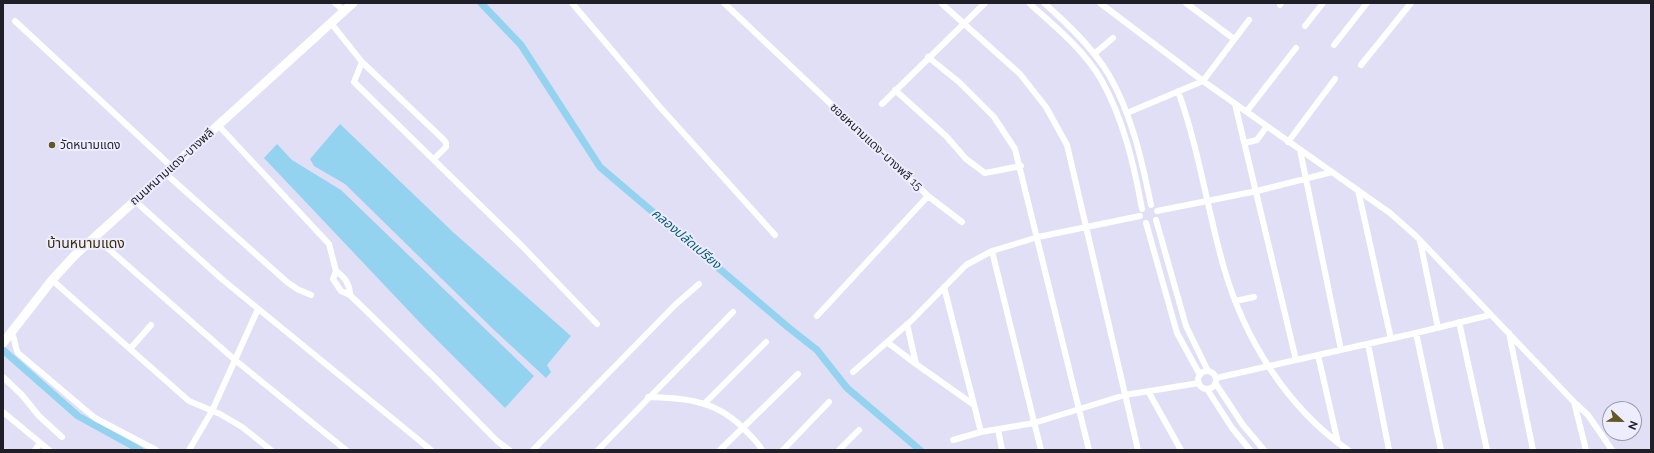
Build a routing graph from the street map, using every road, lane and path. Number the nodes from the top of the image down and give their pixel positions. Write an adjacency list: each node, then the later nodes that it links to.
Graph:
1 (335, 3): 14 (street)
2 (353, 3): 14 (main road, ถนนหนามแดง-บางพลี)
3 (572, 3): 59 (street)
4 (724, 3): 48 (street, ซอยหนามแดง-บางพลี 15)
5 (941, 3): 18 (street)
6 (985, 3): 18 (street)
7 (1029, 3): 52 (street)
8 (1044, 3): 24 (street)
9 (1100, 3): 29 (street)
10 (1186, 3): 21 (street)
11 (1323, 3): 19 (street)
12 (1367, 3): 22 (street)
13 (1411, 3): 27 (street)
14 (344, 11): 17 (main road, ถนนหนามแดง-บางพลี)
15 (1249, 20): 21 (street)
16 (15, 21): 43 (street)
17 (331, 23): 26 (street); 36 (main road, ถนนหนามแดง-บางพลี)
18 (964, 24): 25 (street); 58 (street)
19 (1305, 26)
20 (1113, 38): 24 (street)
21 (1234, 39): 29 (street)
22 (1334, 45)
23 (1296, 48): 34 (street)
24 (1094, 54): 35 (street)
25 (928, 58): 30 (street); 42 (street)
26 (362, 62): 41 (street); 41 (street)
27 (1361, 65)
28 (1335, 79): 38 (street)
29 (1203, 81): 31 (street); 33 (street)
30 (895, 90): 32 (street); 42 (street)
31 (1178, 91): 35 (street); 49 (street)
32 (882, 104)
33 (1235, 104): 34 (street); 39 (street)
34 (1247, 111): 37 (street)
35 (1127, 113): 51 (street)
36 (218, 125): 43 (main road, ถนนหนามแดง-บางพลี); 64 (street)
37 (1267, 126): 38 (street); 39 (street)
38 (1288, 142): 40 (street)
39 (1245, 143): 47 (street)
40 (1300, 150): 44 (street); 45 (street)
41 (434, 159): 78 (street)
42 (1021, 166): 61 (street)
43 (169, 170): 50 (main road, ถนนหนามแดง-บางพลี); 68 (street)
44 (1332, 172): 45 (street); 46 (street)
45 (1305, 178): 47 (street); 89 (street)
46 (1358, 190): 62 (street); 84 (street)
47 (1257, 191): 49 (street); 92 (street)
48 (928, 196): 56 (street); 75 (street, ซอยหนามแดง-บางพลี 15)
49 (1207, 200): 53 (street); 71 (street)
50 (135, 201): 60 (main road, ถนนหนามแดง-บางพลี); 72 (street)
51 (1150, 205): 52 (street); 53 (street)
52 (1142, 209): 54 (street)
53 (1157, 211): 55 (street)
54 (1140, 216): 57 (street); 58 (street)
55 (1156, 220): 57 (street); 95 (street)
56 (962, 222)
57 (1146, 223): 98 (street)
58 (1087, 228): 61 (street); 104 (street)
59 (775, 234)
60 (95, 237): 65 (main road, ถนนหนามแดง-บางพลี); 91 (street)
61 (1038, 237): 63 (street); 110 (street)
62 (1420, 241): 74 (street); 80 (street)
63 (992, 251): 67 (street); 113 (street)
64 (336, 271): 69 (street); 69 (street)
65 (52, 280): 83 (main road, ถนนหนามแดง-บางพลี); 88 (street)
66 (699, 284): 130 (street)
67 (944, 287): 79 (street); 109 (street)
68 (311, 295)
69 (350, 295): 129 (street)
70 (1254, 297): 71 (street)
71 (1236, 301): 94 (street)
72 (258, 309): 91 (street); 128 (street)
73 (733, 312): 105 (street)
74 (1490, 315): 76 (street); 82 (street)
75 (816, 316)
76 (1459, 322): 80 (street); 146 (street)
77 (151, 324): 88 (street)
78 (597, 324)
79 (907, 324): 86 (street); 93 (street)
80 (1438, 328): 81 (street)
81 (1416, 333): 84 (street); 145 (street)
82 (1509, 333): 107 (street); 147 (street)
83 (7, 338): 124 (street)
84 (1391, 339): 87 (street)
85 (766, 342): 108 (street)
86 (887, 342): 93 (street); 96 (street)
87 (1368, 344): 89 (street); 144 (street)
88 (130, 349): 111 (street)
89 (1341, 350): 90 (street)
90 (1318, 355): 92 (street); 121 (street)
91 (235, 360): 111 (street); 127 (street)
92 (1296, 360): 94 (street)
93 (916, 364): 109 (street)
94 (1269, 366): 100 (street); 121 (street)
95 (1208, 371): 98 (street); 100 (street)
96 (853, 372)
97 (798, 374): 114 (street)
98 (1200, 375): 101 (street)
99 (3, 377): 118 (street)
100 (1216, 381): 102 (street); 142 (street)
101 (1199, 383): 102 (street); 103 (street)
102 (1207, 389): 141 (street)
103 (1148, 391): 104 (street); 140 (street)
104 (1125, 395): 110 (street); 139 (street)
105 (648, 398): 108 (street); 131 (street)
106 (829, 402): 134 (street)
107 (1574, 402): 148 (street); 149 (street)
108 (704, 404): 114 (street)
109 (974, 405): 117 (street)
110 (1078, 410): 113 (street); 138 (street)
111 (212, 411): 125 (street); 126 (street)
112 (3, 412): 120 (street)
113 (1034, 423): 115 (street); 137 (street)
114 (743, 427): 132 (street); 133 (street)
115 (998, 429): 117 (street); 136 (street)
116 (859, 430): 135 (street)
117 (981, 432): 119 (street)
118 (62, 436)
119 (953, 440)
120 (40, 442): 122 (street); 123 (street)
121 (1338, 443): 143 (street)
122 (34, 450)
123 (49, 450)
124 (156, 450)
125 (189, 450)
126 (271, 450)
127 (346, 450)
128 (431, 450)
129 (509, 450)
130 (533, 450)
131 (598, 450)
132 (720, 450)
133 (762, 450)
134 (783, 450)
135 (839, 450)
136 (1002, 450)
137 (1041, 450)
138 (1089, 450)
139 (1138, 450)
140 (1181, 450)
141 (1250, 450)
142 (1264, 450)
143 (1348, 450)
144 (1390, 450)
145 (1441, 450)
146 (1487, 450)
147 (1533, 450)
148 (1586, 450)
149 (1612, 450)

